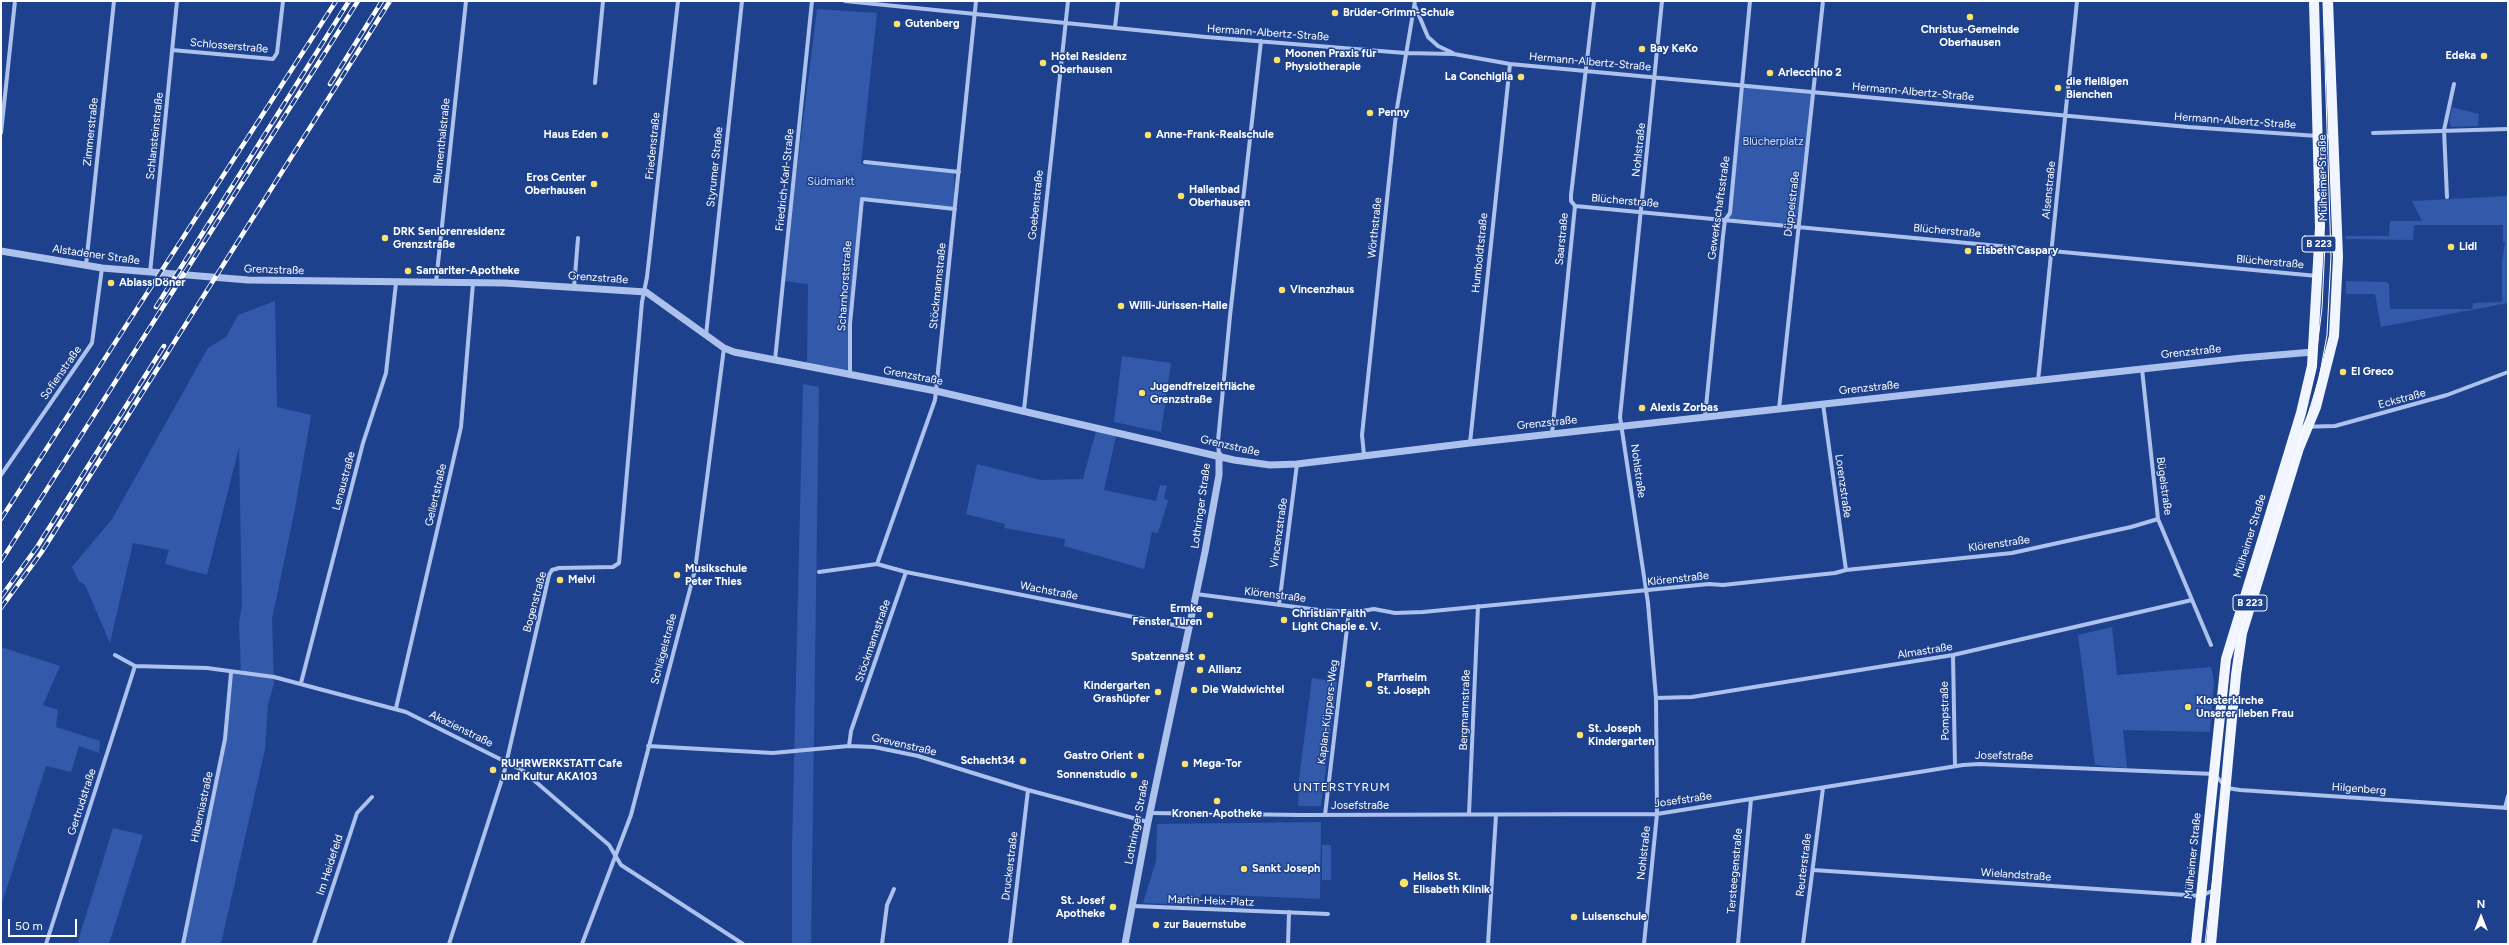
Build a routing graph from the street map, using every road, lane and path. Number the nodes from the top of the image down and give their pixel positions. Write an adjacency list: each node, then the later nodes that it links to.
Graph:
1 (15, 1): 40 (street)
2 (114, 1): 55 (street, Zimmerstraße)
3 (177, 1): 27 (street, Schlansteinstraße)
4 (283, 1): 27 (street, Schlosserstraße)
5 (466, 1): 60 (street, Blumenthalstraße)
6 (603, 1): 33 (street)
7 (678, 1): 64 (street, Friedenstraße)
8 (742, 1): 65 (street, Styrumer Straße)
9 (812, 1): 69 (street, Friedrich-Karl-Straße)
10 (845, 1): 22 (street, Hermann-Albertz-Straße)
11 (976, 1): 23 (street, Stöckmannstraße)
12 (1068, 1): 24 (street, Goebenstraße)
13 (1118, 1): 25 (street)
14 (1594, 1): 31 (street, Saarstraße)
15 (1662, 1): 32 (street, Nohlstraße)
16 (1750, 1): 35 (street, Gewerkschaftsstraße)
17 (1823, 1): 36 (street, Düppelstraße)
18 (2077, 1): 37 (street, Alsenstraße)
19 (2314, 1): 42 (main road, Mülheimer Straße / B 223)
20 (2328, 1): 43 (main road, Mülheimer Straße / B 223)
21 (1415, 2): 28 (street, Wörthstraße); 29 (street, Wörthstraße)
22 (894, 3): 23 (street, Hermann-Albertz-Straße)
23 (976, 13): 24 (street, Hermann-Albertz-Straße); 45 (street, Stöckmannstraße)
24 (1066, 22): 25 (street, Hermann-Albertz-Straße); 77 (street, Goebenstraße)
25 (1115, 27): 26 (street, Hermann-Albertz-Straße)
26 (1261, 41): 28 (street, Hermann-Albertz-Straße); 84 (street, Lothringer Straße)
27 (172, 50): 57 (street, Schlansteinstraße)
28 (1406, 53): 29 (street, Hermann-Albertz-Straße); 85 (street, Wörthstraße)
29 (1454, 54): 30 (street, Hermann-Albertz-Straße)
30 (1510, 64): 31 (street, Hermann-Albertz-Straße); 83 (street, Humboldtstraße)
31 (1585, 71): 32 (street, Hermann-Albertz-Straße); 47 (street, Saarstraße)
32 (1656, 77): 35 (street, Hermann-Albertz-Straße); 49 (street, Nohlstraße)
33 (595, 83)
34 (2454, 84): 39 (street)
35 (1743, 86): 36 (street, Hermann-Albertz-Straße); 50 (street, Gewerkschaftsstraße)
36 (1813, 91): 37 (street, Hermann-Albertz-Straße); 51 (street, Düppelstraße)
37 (2066, 115): 42 (street, Hermann-Albertz-Straße); 53 (street, Alsenstraße)
38 (2508, 129): 39 (street)
39 (2444, 130): 41 (street); 46 (street)
40 (1, 133)
41 (2373, 133)
42 (2318, 136): 43 (street, Hermann-Albertz-Straße); 59 (main road, Mülheimer Straße / B 223)
43 (2334, 138): 68 (main road, Mülheimer Straße / B 223)
44 (865, 162): 45 (street)
45 (959, 172): 48 (street, Stöckmannstraße)
46 (2447, 197)
47 (1575, 206): 49 (street, Blücherstraße); 82 (street, Saarstraße)
48 (955, 209): 72 (street, Scharnhorststraße); 74 (street, Stöckmannstraße)
49 (1642, 212): 50 (street, Blücherstraße); 79 (street, Nohlstraße)
50 (1725, 220): 51 (street, Blücherstraße); 78 (street, Gewerkschaftsstraße)
51 (1798, 226): 53 (street, Blücherstraße); 76 (street, Düppelstraße)
52 (578, 238): 63 (street)
53 (2052, 250): 59 (street, Blücherstraße); 73 (street, Alsenstraße)
54 (1, 251): 55 (street, Alstadener Straße)
55 (86, 265): 56 (street, Alstadener Straße)
56 (102, 268): 57 (street, Alstadener Straße); 87 (street, Sofienstraße)
57 (150, 273): 58 (street, Alstadener Straße)
58 (188, 276): 61 (street, Grenzstraße)
59 (2318, 276): 67 (main road, Mülheimer Straße / B 223)
60 (436, 282): 61 (street, Grenzstraße); 62 (street, Grenzstraße)
61 (396, 283): 105 (street, Lenaustraße)
62 (473, 283): 63 (street, Grenzstraße); 107 (street, Gellertstraße)
63 (574, 288): 64 (street, Grenzstraße)
64 (646, 292): 65 (street, Grenzstraße); 110 (street, Bogenstraße)
65 (706, 334): 66 (street, Grenzstraße)
66 (724, 348): 69 (street, Grenzstraße); 108 (street, Schlägelstraße)
67 (2313, 352): 68 (main road); 70 (street, Grenzstraße); 80 (main road, Mülheimer Straße / B 223)
68 (2330, 354): 81 (main road, Mülheimer Straße / B 223)
69 (775, 360): 72 (street, Grenzstraße)
70 (2142, 369): 73 (street, Grenzstraße); 88 (street, Bügelstraße)
71 (2508, 372): 81 (street, Eckstraße)
72 (850, 374): 74 (street, Grenzstraße)
73 (2038, 380): 75 (street, Grenzstraße)
74 (936, 391): 77 (street, Grenzstraße); 89 (street, Stöckmannstraße)
75 (1823, 404): 76 (street, Grenzstraße); 90 (street, Lorenzstraße)
76 (1780, 408): 78 (street, Grenzstraße)
77 (1024, 410): 84 (street, Grenzstraße)
78 (1705, 417): 79 (street, Grenzstraße)
79 (1623, 426): 82 (street, Grenzstraße); 93 (street, Nohlstraße)
80 (2297, 426): 81 (street, Eckstraße); 112 (main road, Mülheimer Straße / B 223)
81 (2309, 427): 114 (main road, Mülheimer Straße / B 223)
82 (1552, 434): 83 (street, Grenzstraße)
83 (1470, 443): 85 (street, Grenzstraße)
84 (1219, 455): 86 (street, Grenzstraße); 94 (street, Lothringer Straße)
85 (1364, 455): 86 (street, Grenzstraße)
86 (1297, 464): 96 (street, Vincenzstraße)
87 (1, 475)
88 (2158, 519): 90 (street, Klörenstraße); 95 (street, Bügelstraße)
89 (877, 564): 91 (street); 92 (street)
90 (1846, 570): 93 (street, Klörenstraße)
91 (818, 572)
92 (906, 572): 99 (street, Wachstraße); 109 (street, Stöckmannstraße)
93 (1646, 591): 97 (street, Klörenstraße); 106 (street, Nohlstraße)
94 (1196, 594): 96 (street, Klörenstraße); 99 (street, Lothringer Straße)
95 (2192, 600): 100 (street, Bügelstraße); 102 (street, Almastraße)
96 (1279, 605): 98 (street, Klörenstraße)
97 (1478, 606): 98 (street, Klörenstraße); 121 (street, Bergmannstraße)
98 (1350, 611): 123 (street, Kaplan-Küppers-Weg)
99 (1189, 628): 120 (street, Lothringer Straße)
100 (2211, 645)
101 (115, 655): 103 (street, Akazienstraße)
102 (1953, 655): 106 (street, Almastraße); 111 (street, Pompstraße)
103 (135, 666): 104 (street, Akazienstraße); 134 (street, Gertrudstraße)
104 (231, 673): 105 (street, Akazienstraße); 135 (street, Hiberniastraße)
105 (301, 683): 107 (street, Akazienstraße)
106 (1656, 698): 122 (street, Nohlstraße)
107 (396, 708): 110 (street, Akazienstraße)
108 (648, 746): 109 (street, Grevenstraße); 126 (street, Schlägelstraße)
109 (849, 746): 115 (street, Grevenstraße)
110 (506, 763): 126 (street, Akazienstraße); 137 (street, Bogenstraße)
111 (1955, 766): 112 (street, Josefstraße); 113 (street, Josefstraße)
112 (2214, 774): 114 (street); 130 (main road, Mülheimer Straße / B 223)
113 (1823, 788): 118 (street, Josefstraße); 127 (street, Reuterstraße)
114 (2227, 788): 119 (street, Hilgenberg); 128 (main road, Mülheimer Straße / B 223)
115 (1028, 790): 125 (street, Grevenstraße); 141 (street, Druckerstraße)
116 (2508, 796): 119 (street)
117 (372, 797): 136 (street, Im Heidefeld)
118 (1751, 799): 122 (street, Josefstraße); 146 (street, Tersteegenstraße)
119 (2506, 808)
120 (1150, 813): 123 (street, Josefstraße); 125 (street, Lothringer Straße)
121 (1469, 814): 123 (street, Josefstraße); 124 (street, Josefstraße)
122 (1657, 814): 124 (street, Josefstraße); 145 (street, Nohlstraße)
123 (1325, 815)
124 (1496, 815): 144 (street)
125 (1148, 822): 131 (street, Lothringer Straße)
126 (616, 857): 138 (street, Schlägelstraße); 139 (street, Akazienstraße)
127 (1813, 870): 130 (street, Wielandstraße); 147 (street, Reuterstraße)
128 (2216, 888): 130 (street); 149 (main road, Mülheimer Straße / B 223)
129 (894, 889): 140 (street)
130 (2201, 896): 148 (main road, Mülheimer Straße / B 223)
131 (1132, 906): 132 (street, Martin-Heix-Platz); 142 (street, Lothringer Straße)
132 (1289, 912): 133 (street, Martin-Heix-Platz); 143 (street)
133 (1328, 914)
134 (46, 944)
135 (183, 944)
136 (314, 944)
137 (449, 944)
138 (582, 944)
139 (743, 944)
140 (882, 944)
141 (1010, 944)
142 (1125, 944)
143 (1288, 944)
144 (1488, 944)
145 (1644, 944)
146 (1738, 944)
147 (1804, 944)
148 (2196, 944)
149 (2211, 944)

